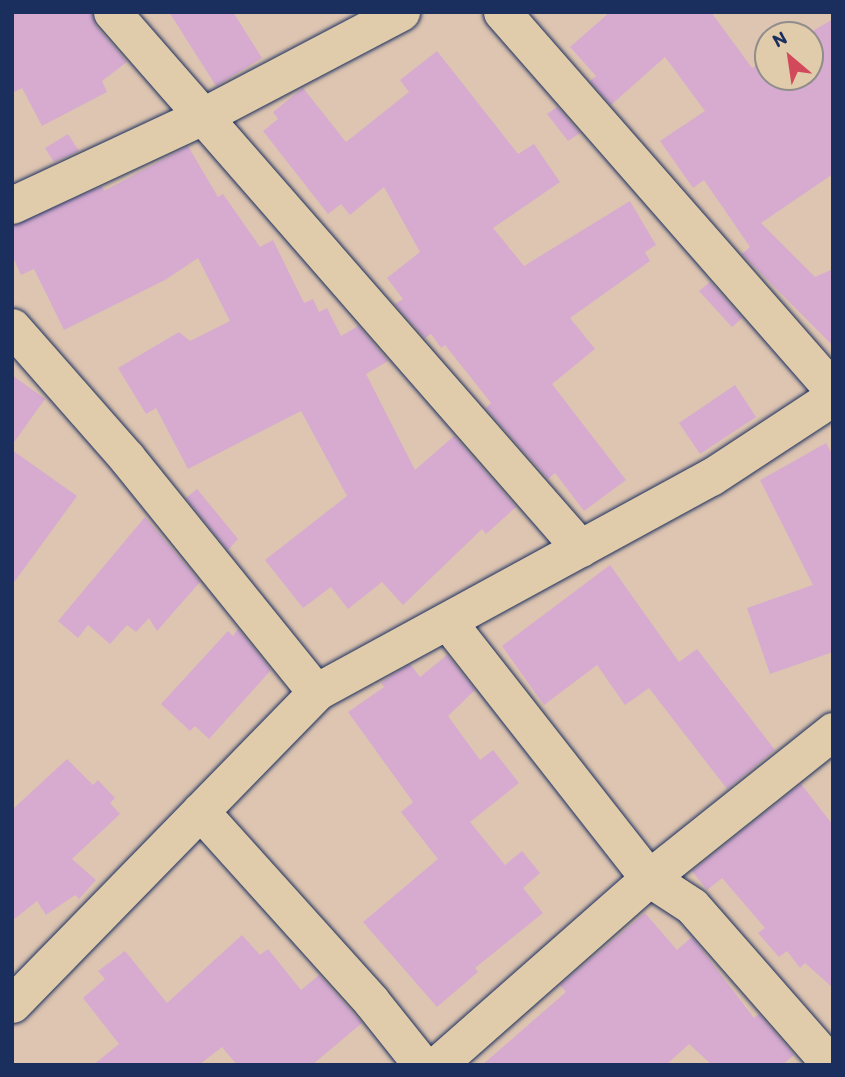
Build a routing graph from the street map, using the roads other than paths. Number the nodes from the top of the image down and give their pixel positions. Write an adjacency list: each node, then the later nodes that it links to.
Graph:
1 (112, 12): 4 (street)
2 (401, 12): 4 (street)
3 (502, 12): 7 (street)
4 (201, 117): 5 (street); 9 (street)
5 (12, 205)
6 (12, 327): 11 (street)
7 (833, 390)
8 (833, 397): 9 (street)
9 (580, 548): 10 (street)
10 (448, 622): 11 (street); 14 (street)
11 (316, 692): 13 (street)
12 (833, 732): 14 (street)
13 (200, 811): 15 (street); 16 (street)
14 (649, 878): 17 (street); 18 (street)
15 (12, 1004)
16 (422, 1065)
17 (437, 1065)
18 (831, 1065)

